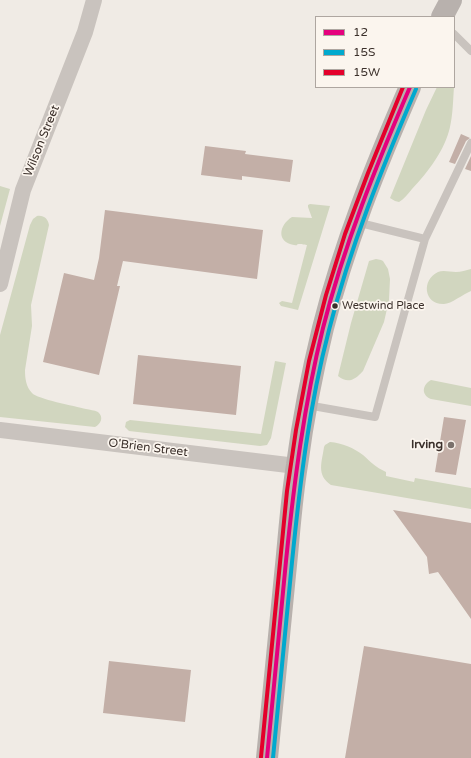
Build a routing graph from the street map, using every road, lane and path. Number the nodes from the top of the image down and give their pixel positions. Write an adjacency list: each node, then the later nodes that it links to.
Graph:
1 (94, 0): 10 (street, Wilson Street)
2 (451, 0): 3 (main road)
3 (443, 16)
4 (455, 35): 5 (lane)
5 (471, 51)
6 (410, 88): 8 (main road)
7 (471, 142): 9 (lane)
8 (356, 222): 9 (lane); 11 (main road)
9 (425, 239): 11 (lane)
10 (0, 284)
11 (306, 405): 13 (main road)
12 (0, 430): 13 (street, O'Brien Street)
13 (296, 466): 14 (main road)
14 (267, 758)

